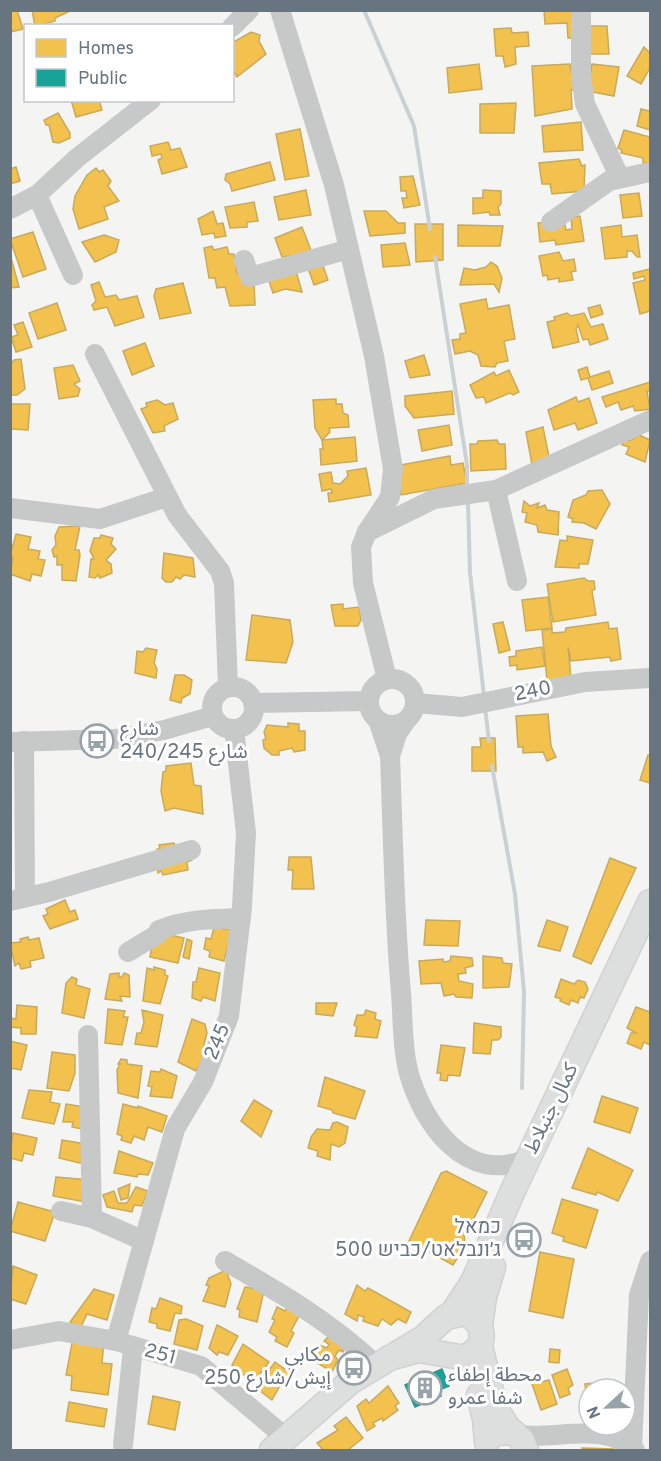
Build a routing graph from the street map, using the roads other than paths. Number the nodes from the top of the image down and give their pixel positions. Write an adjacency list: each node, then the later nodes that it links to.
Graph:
1 (249, 10): 4 (street)
2 (280, 10): 11 (street)
3 (581, 10): 7 (street)
4 (234, 25)
5 (148, 102): 8 (street)
6 (651, 172): 7 (street)
7 (620, 178): 10 (street)
8 (37, 195): 9 (street); 13 (street)
9 (10, 209)
10 (550, 222)
11 (348, 249): 12 (street); 19 (street)
12 (244, 260)
13 (74, 275)
14 (95, 354): 17 (street)
15 (651, 420): 16 (street)
16 (496, 490): 19 (street); 20 (street)
17 (168, 497): 18 (street); 23 (street)
18 (10, 508)
19 (367, 532): 22 (street)
20 (517, 581)
21 (651, 678): 26 (street, 240)
22 (387, 680): 24 (street); 26 (street)
23 (228, 687): 25 (street); 27 (street)
24 (369, 701): 25 (street); 28 (street)
25 (253, 702): 30 (street)
26 (416, 704): 29 (street)
27 (213, 716): 30 (street); 31 (street)
28 (378, 720): 29 (street); 32 (street)
29 (405, 722): 32 (street)
30 (234, 729): 36 (street, 245)
31 (17, 741): 34 (street)
32 (390, 756): 41 (street)
33 (191, 850): 34 (street)
34 (18, 899)
35 (651, 902): 40 (main road, كمال جنبلاط)
36 (241, 918): 38 (street); 45 (street, 245)
37 (650, 936): 49 (main road, كمال جنبلاط)
38 (128, 952)
39 (88, 1035): 44 (street)
40 (529, 1158): 41 (street); 42 (main road, كمال جنبلاط)
41 (482, 1164): 42 (street)
42 (508, 1202): 48 (main road, كمال جنبلاط)
43 (61, 1211): 44 (street)
44 (92, 1218): 45 (street)
45 (144, 1241): 51 (street, 245)
46 (225, 1261): 53 (street)
47 (651, 1261): 58 (street)
48 (446, 1318): 49 (main road); 52 (main road); 53 (main road, كمال جنبلاط)
49 (480, 1336): 52 (main road); 54 (main road)
50 (10, 1340): 51 (street, 251)
51 (124, 1344): 55 (street, 251); 56 (street, 245)
52 (452, 1356): 53 (main road); 57 (main road)
53 (383, 1361): 55 (main road, كمال جنبلاط)
54 (522, 1442): 57 (main road); 58 (street)
55 (278, 1444)
56 (123, 1445)
57 (485, 1446)
58 (634, 1449)

